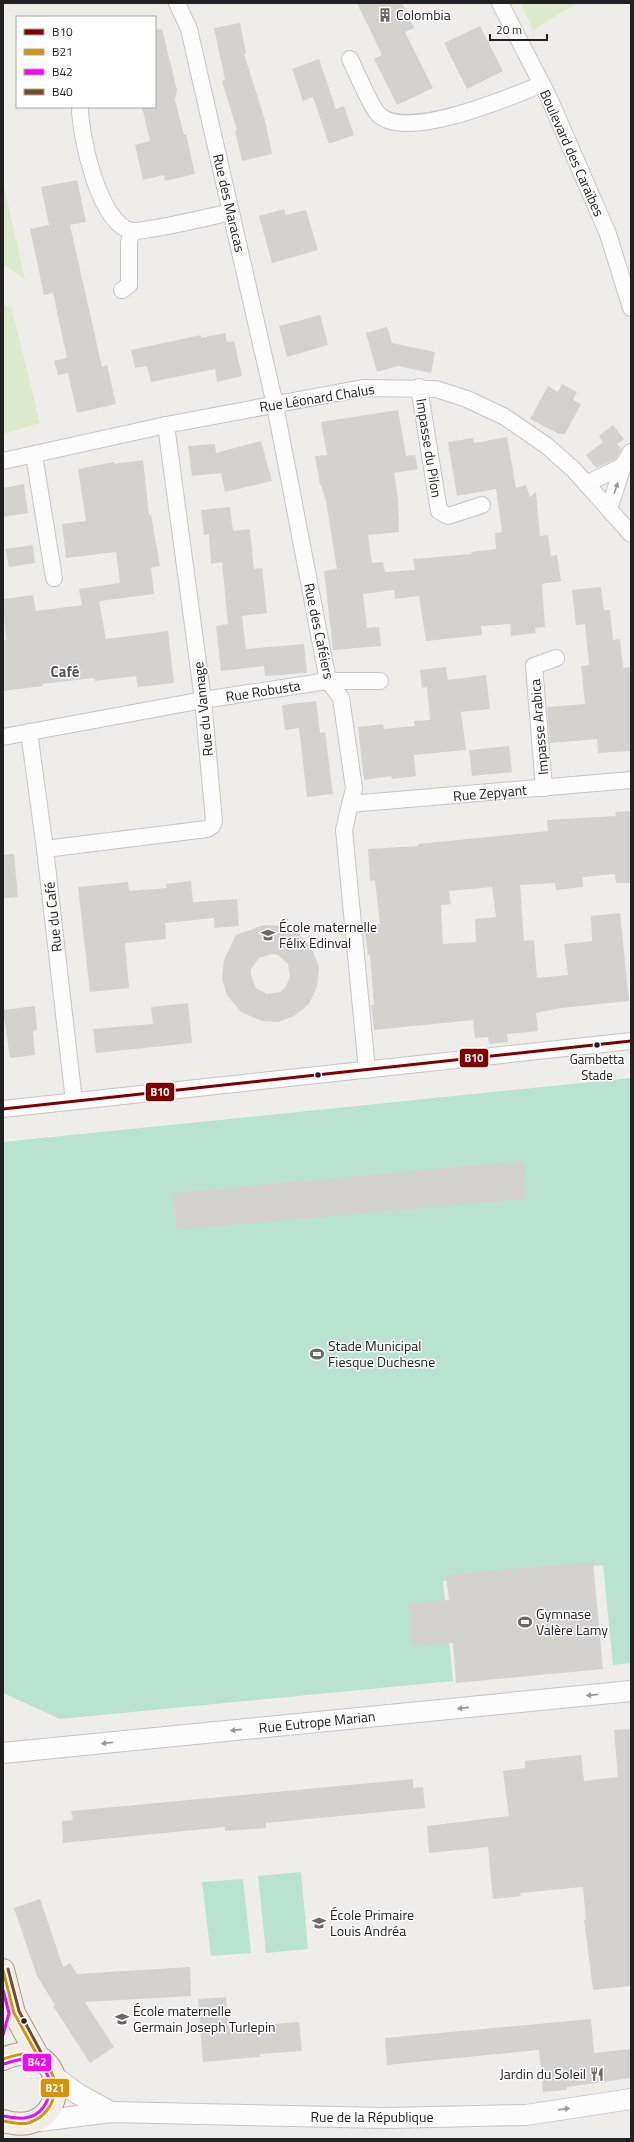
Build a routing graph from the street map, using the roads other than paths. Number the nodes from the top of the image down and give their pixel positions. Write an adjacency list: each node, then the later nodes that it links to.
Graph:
1 (177, 3): 6 (street, Rue des Maracas)
2 (500, 3): 4 (street, Boulevard des Caraïbes)
3 (350, 59): 4 (street)
4 (542, 84): 9 (street, Boulevard des Caraïbes)
5 (80, 108): 7 (street)
6 (231, 212): 7 (street); 11 (street, Rue des Maracas)
7 (132, 231): 8 (street)
8 (122, 290)
9 (631, 308)
10 (419, 387): 11 (street, Rue Léonard Chalus); 16 (street, Rue Léonard Chalus); 17 (street, Impasse du Pilon)
11 (275, 405): 12 (street, Rue Léonard Chalus); 22 (street, Rue des Caféiers)
12 (166, 425): 13 (street, Rue Léonard Chalus); 24 (street, Rue du Vannage)
13 (34, 455): 15 (street, Rue Léonard Chalus); 20 (street)
14 (627, 459): 16 (street); 18 (street, one-way to 14)
15 (3, 461)
16 (586, 484): 18 (street, Rue Léonard Chalus)
17 (482, 505)
18 (609, 509): 19 (street, Rue Léonard Chalus)
19 (631, 534)
20 (54, 578)
21 (556, 658): 28 (street, Impasse Arabica)
22 (328, 681): 23 (street, Rue Robusta); 24 (street, Rue Robusta); 29 (street, Rue des Caféiers)
23 (380, 681)
24 (203, 700): 25 (street, Rue Robusta); 30 (street, Rue du Vannage)
25 (29, 732): 26 (street, Rue Robusta); 30 (street, Rue du Café)
26 (3, 737)
27 (631, 780): 28 (street, Rue Zepyant)
28 (544, 788): 29 (street, Rue Zepyant)
29 (350, 804): 32 (street, Rue des Caféiers)
30 (45, 849): 33 (street, Rue du Café)
31 (631, 1041): 32 (street)
32 (367, 1070): 33 (street)
33 (74, 1101): 34 (street)
34 (3, 1109)
35 (631, 1691): 36 (street, Rue Eutrope Marian, one-way to 36)
36 (3, 1753)
37 (3, 1970): 38 (main road)
38 (14, 2013): 39 (main road); 41 (main road)
39 (3, 2054)
40 (3, 2059): 41 (main road)
41 (40, 2060): 42 (main road)
42 (54, 2076): 44 (street, Rue de la République); 45 (main road)
43 (631, 2099): 44 (street, Rue de la République, one-way to 43)
44 (111, 2112): 45 (street, Rue de la République)
45 (40, 2120): 46 (main road)
46 (3, 2121)

